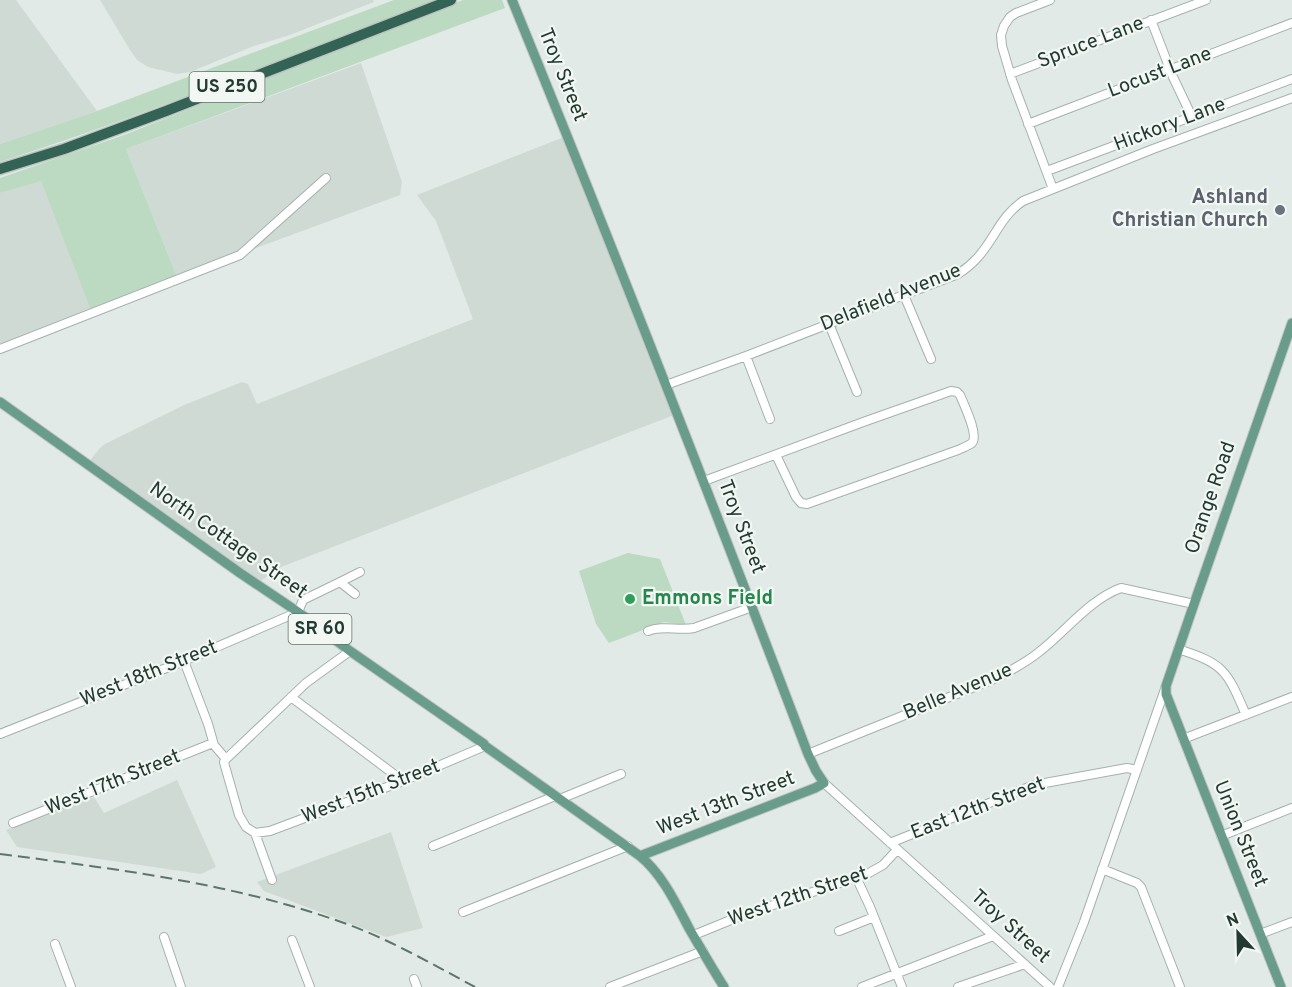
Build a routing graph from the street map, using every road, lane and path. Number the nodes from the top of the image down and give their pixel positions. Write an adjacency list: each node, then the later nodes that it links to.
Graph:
1 (451, 0): 13 (highway, US 250)
2 (512, 0): 23 (main road, Troy Street)
3 (1050, 0): 8 (street)
4 (1206, 0): 5 (street, Spruce Lane)
5 (1151, 20): 7 (street); 8 (street, Spruce Lane)
6 (1292, 23): 7 (street, Locust Lane)
7 (1170, 69): 11 (street); 12 (street, Locust Lane)
8 (1011, 74): 12 (street)
9 (1292, 79): 11 (street, Hickory Lane)
10 (1292, 98): 16 (street, Delafield Avenue)
11 (1192, 117): 14 (street, Hickory Lane)
12 (1028, 124): 14 (street)
13 (0, 169)
14 (1047, 171): 16 (street)
15 (326, 178): 20 (street)
16 (1053, 189): 17 (street, Delafield Avenue)
17 (904, 295): 19 (street, Delafield Avenue); 22 (street)
18 (1292, 323): 32 (main road, Orange Road)
19 (829, 324): 21 (street, Delafield Avenue); 24 (street)
20 (0, 349)
21 (746, 356): 23 (street, Delafield Avenue); 26 (street)
22 (931, 359)
23 (666, 385): 28 (main road, Troy Street)
24 (857, 392)
25 (0, 402): 34 (main road, North Cottage Street / SR 60)
26 (770, 419)
27 (776, 455): 27 (street); 28 (street)
28 (704, 482): 33 (main road, Troy Street)
29 (360, 572): 30 (street)
30 (340, 582): 31 (street); 34 (street)
31 (355, 594)
32 (1194, 604): 36 (main road, Orange Road); 47 (street, Belle Avenue)
33 (753, 607): 35 (street); 47 (main road, Troy Street)
34 (298, 612): 37 (main road, North Cottage Street / SR 60); 38 (street, West 18th Street)
35 (648, 631)
36 (1178, 649): 39 (main road, Orange Road); 42 (street)
37 (350, 651): 40 (street); 46 (main road, North Cottage Street / SR 60)
38 (183, 660): 43 (street, West 18th Street); 45 (street)
39 (1166, 690): 44 (main road, Union Street); 49 (street, Orange Road)
40 (291, 696): 48 (street); 51 (street)
41 (1292, 697): 42 (street)
42 (1246, 715): 44 (street)
43 (0, 734)
44 (1183, 739): 57 (main road, Union Street)
45 (213, 743): 48 (street); 55 (street, West 17th Street)
46 (485, 746): 51 (street, West 15th Street); 53 (main road, North Cottage Street / SR 60)
47 (808, 754): 52 (main road, Troy Street)
48 (226, 759): 56 (street)
49 (1137, 770): 58 (street, East 12th Street); 63 (street, Orange Road)
50 (621, 774): 53 (street)
51 (402, 781): 56 (street, West 15th Street)
52 (824, 783): 58 (street, Troy Street); 62 (main road, West 13th Street)
53 (558, 798): 59 (street); 60 (main road, North Cottage Street / SR 60)
54 (1292, 808): 57 (street)
55 (13, 823)
56 (255, 833): 65 (street)
57 (1221, 836): 70 (main road, Union Street)
58 (890, 843): 61 (street, Troy Street)
59 (433, 846)
60 (628, 846): 62 (main road, North Cottage Street / SR 60); 66 (street)
61 (897, 850): 64 (street, West 12th Street); 72 (street, Troy Street)
62 (640, 856): 71 (main road, SR 60)
63 (1102, 870): 90 (street, Orange Road); 91 (street)
64 (857, 879): 67 (street); 71 (street, West 12th Street)
65 (272, 880)
66 (464, 912)
67 (874, 917): 69 (street); 78 (street)
68 (1292, 922): 70 (street)
69 (839, 931)
70 (1260, 934): 92 (main road, Union Street)
71 (694, 935): 76 (main road, SR 60)
72 (993, 936): 77 (street, Troy Street); 78 (street)
73 (164, 937): 81 (street)
74 (292, 940): 82 (street)
75 (55, 944): 80 (street)
76 (703, 951): 83 (street); 84 (main road, SR 60)
77 (1025, 964): 79 (street); 89 (street, Troy Street)
78 (897, 974): 85 (street); 86 (street)
79 (987, 977): 87 (street); 88 (street)
80 (71, 987)
81 (181, 987)
82 (310, 987)
83 (610, 987)
84 (723, 987)
85 (862, 987)
86 (902, 987)
87 (958, 987)
88 (990, 987)
89 (1050, 987)
90 (1058, 987)
91 (1179, 987)
92 (1281, 987)

